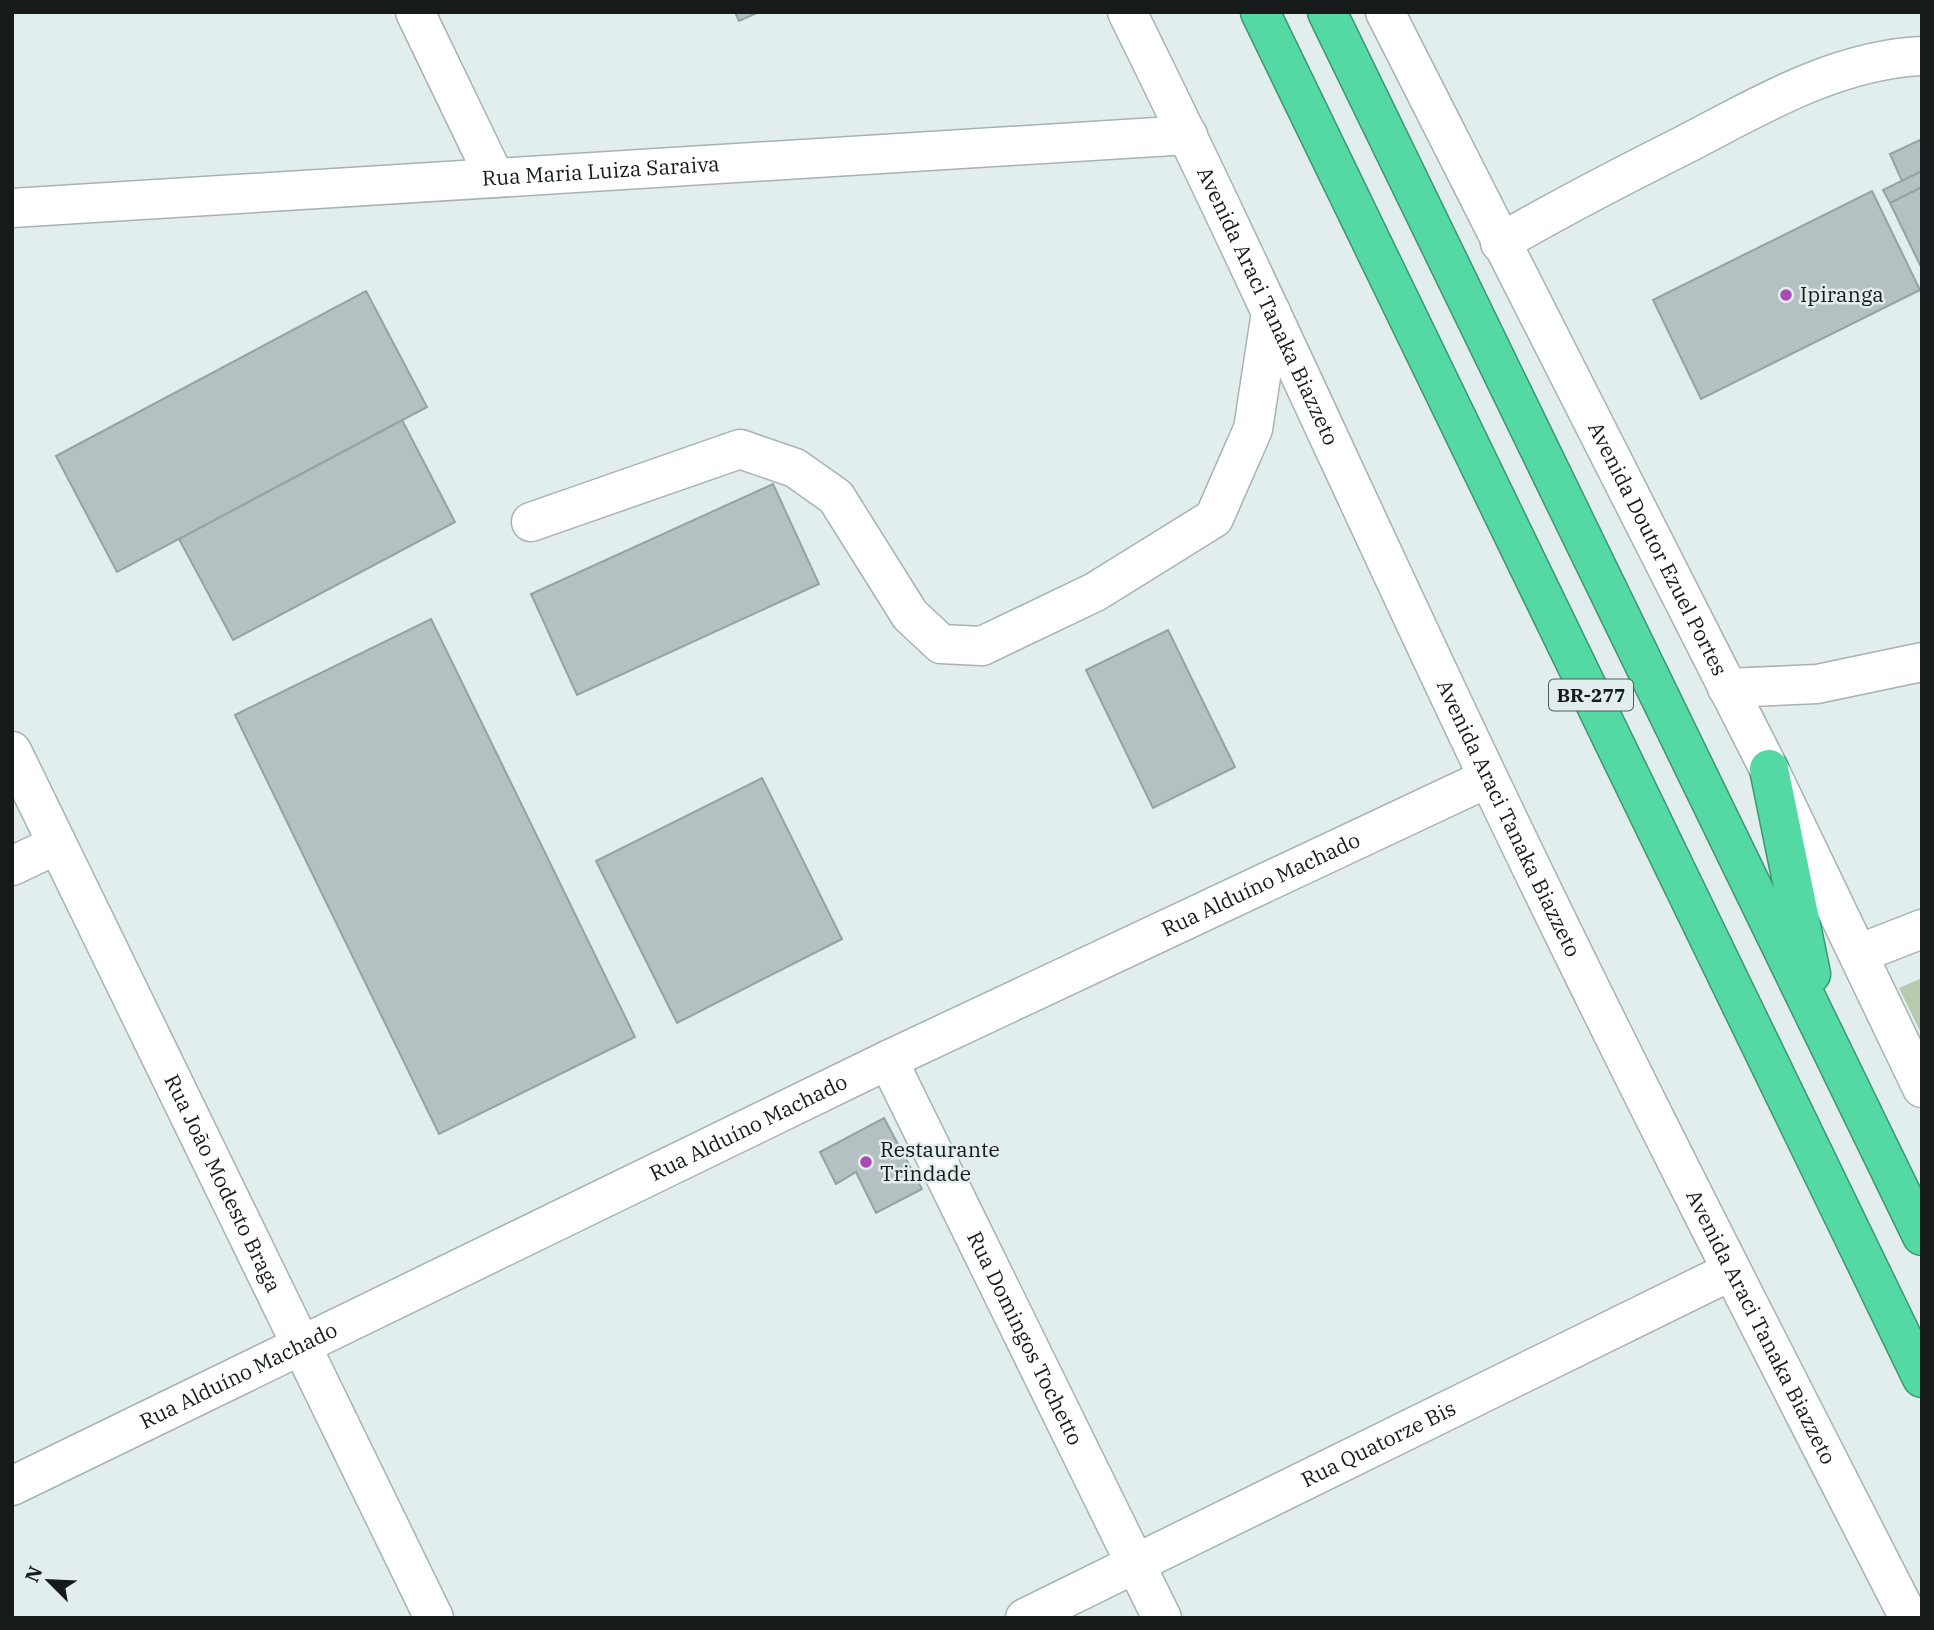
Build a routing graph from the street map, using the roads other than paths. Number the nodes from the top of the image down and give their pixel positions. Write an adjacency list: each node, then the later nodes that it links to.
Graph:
1 (415, 12): 8 (street)
2 (1127, 12): 7 (street, Avenida Araci Tanaka Biazzeto)
3 (1260, 12): 28 (highway, BR-277)
4 (1327, 12): 22 (highway, BR-277)
5 (1385, 12): 10 (street, Avenida Doutor Ezuel Portes)
6 (1922, 56): 10 (street)
7 (1188, 135): 8 (street, Rua Maria Luiza Saraiva); 11 (street, Avenida Araci Tanaka Biazzeto)
8 (495, 178): 9 (street, Rua Maria Luiza Saraiva)
9 (12, 208)
10 (1500, 243): 14 (street, Avenida Doutor Ezuel Portes)
11 (1271, 313): 12 (street); 17 (street, Avenida Araci Tanaka Biazzeto)
12 (531, 522)
13 (1922, 662): 14 (street)
14 (1727, 688): 16 (street, Avenida Doutor Ezuel Portes)
15 (12, 751): 18 (street, Rua João Modesto Braga)
16 (1769, 769): 21 (street, Avenida Doutor Ezuel Portes); 22 (highway)
17 (1488, 778): 23 (street, Rua Alduíno Machado); 26 (street, Avenida Araci Tanaka Biazzeto)
18 (56, 845): 19 (street); 27 (street, Rua João Modesto Braga)
19 (12, 866)
20 (1922, 929): 21 (street)
21 (1857, 954): 24 (street, Avenida Doutor Ezuel Portes)
22 (1822, 1027): 25 (highway, BR-277)
23 (888, 1060): 27 (street, Rua Alduíno Machado); 30 (street, Rua Domingos Tochetto)
24 (1922, 1088)
25 (1922, 1236)
26 (1731, 1270): 30 (street, Rua Quatorze Bis); 34 (street, Avenida Araci Tanaka Biazzeto)
27 (300, 1348): 29 (street, Rua Alduíno Machado); 31 (street, Rua João Modesto Braga)
28 (1922, 1378)
29 (12, 1486)
30 (1136, 1564): 32 (street, Rua Quatorze Bis); 33 (street, Rua Domingos Tochetto)
31 (434, 1618)
32 (1025, 1618)
33 (1162, 1618)
34 (1909, 1618)

